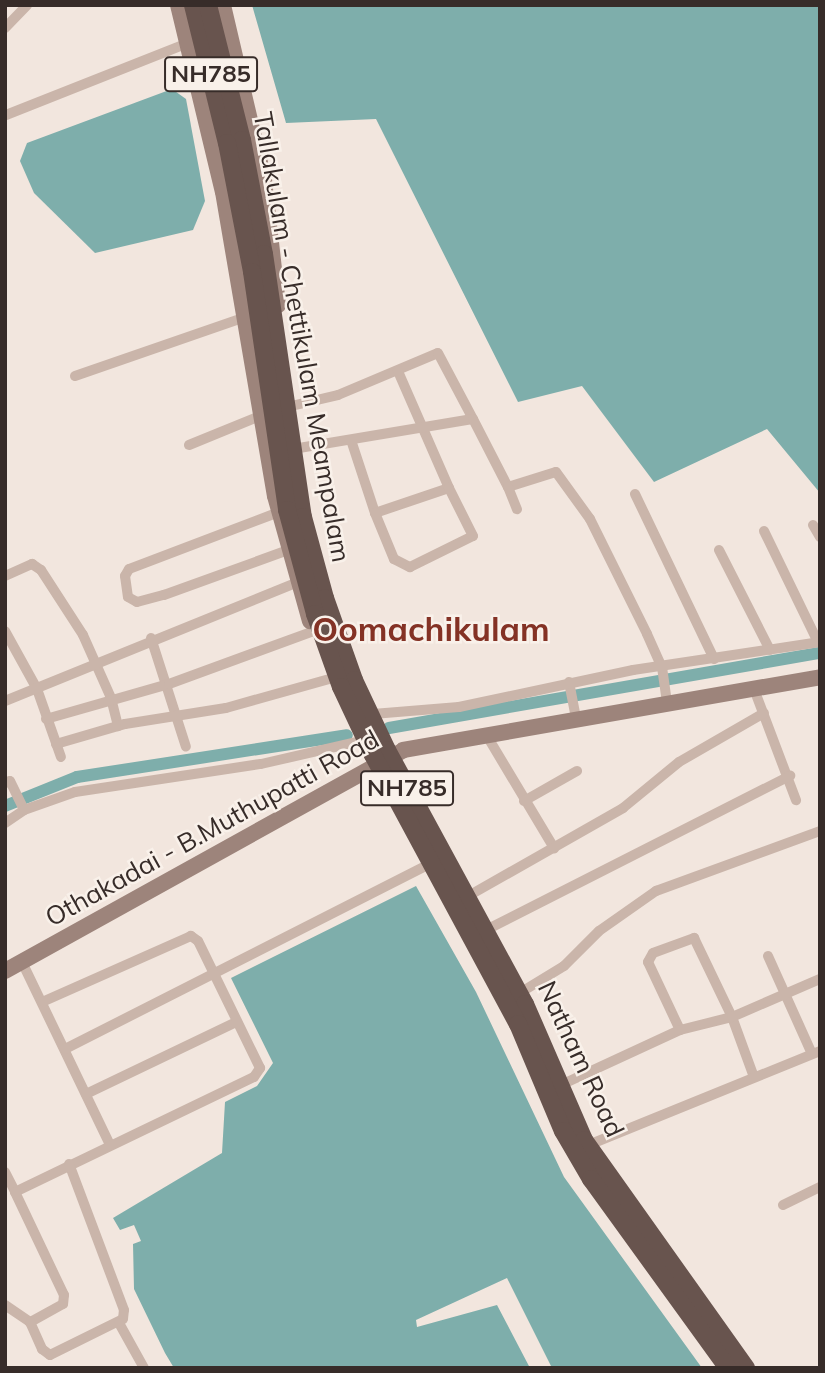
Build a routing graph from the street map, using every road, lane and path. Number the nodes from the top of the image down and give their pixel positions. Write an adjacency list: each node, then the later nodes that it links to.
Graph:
1 (27, 5): 6 (street)
2 (178, 5): 7 (main road, Natham Road)
3 (193, 5): 9 (highway, Tallakulam - Chettikulam Meampalam / NH785)
4 (208, 5): 9 (highway, Tallakulam - Chettikulam Meampalam / NH785)
5 (223, 5): 13 (main road, Natham Road)
6 (5, 27)
7 (188, 43): 8 (street); 10 (main road, Natham Road)
8 (6, 115)
9 (234, 141): 103 (highway, Tallakulam - Chettikulam Meampalam / NH785, bridge); 104 (highway, Tallakulam - Chettikulam Meampalam / NH785, bridge)
10 (245, 317): 12 (street); 14 (main road, Natham Road)
11 (398, 371): 13 (street); 15 (street); 16 (street)
12 (75, 376)
13 (287, 407): 19 (main road, Natham Road)
14 (260, 416): 18 (street); 24 (main road, Natham Road)
15 (473, 419): 16 (street); 20 (street)
16 (424, 428): 17 (street); 21 (street)
17 (351, 440): 19 (street); 25 (street)
18 (189, 445)
19 (293, 449): 51 (main road, Natham Road)
20 (508, 487): 23 (street); 43 (street)
21 (449, 488): 25 (street); 25 (street)
22 (635, 494): 39 (street)
23 (517, 509)
24 (279, 512): 29 (main road, Natham Road); 29 (street)
25 (375, 513)
26 (813, 525): 28 (street)
27 (764, 531): 36 (street)
28 (820, 537)
29 (288, 550): 32 (main road, Natham Road)
30 (719, 550): 37 (street)
31 (5, 576): 40 (street)
32 (296, 583): 34 (main road, Natham Road); 35 (street)
33 (5, 631): 38 (street)
34 (314, 631): 42 (main road, Natham Road); 44 (street)
35 (152, 638): 40 (street); 44 (street)
36 (819, 642): 37 (street)
37 (770, 650): 39 (street)
38 (10, 651): 46 (street)
39 (714, 659): 43 (street)
40 (96, 664): 46 (street); 48 (street)
41 (820, 677): 45 (main road, Othakadai - B.Muthupatti Road)
42 (333, 678): 52 (street); 57 (main road, Natham Road)
43 (665, 682): 45 (main road, Othakadai - B.Muthupatti Road); 47 (street); 53 (main road, Othakadai - B.Muthupatti Road)
44 (169, 684): 48 (street); 52 (street)
45 (754, 688): 50 (street)
46 (37, 689): 49 (street); 54 (street)
47 (571, 691): 51 (street); 53 (street)
48 (111, 698): 54 (street); 55 (street)
49 (5, 701)
50 (764, 713): 64 (street); 71 (street)
51 (373, 714): 60 (main road, Natham Road)
52 (178, 717): 55 (street); 59 (street)
53 (576, 718): 56 (main road, Othakadai - B.Muthupatti Road)
54 (46, 719): 58 (street)
55 (118, 726): 58 (street)
56 (487, 736): 60 (main road, Othakadai - B.Muthupatti Road); 67 (street)
57 (361, 741): 62 (main road, Natham Road); 68 (street)
58 (56, 744): 61 (street)
59 (186, 747)
60 (393, 754): 62 (main road, Othakadai - B.Muthupatti Road); 73 (main road, Natham Road)
61 (61, 757)
62 (373, 765): 72 (main road, Natham Road); 76 (main road, Othakadai - B.Muthupatti Road)
63 (577, 771): 67 (street)
64 (790, 776): 66 (street); 74 (street)
65 (9, 781): 68 (street)
66 (796, 800)
67 (524, 801): 71 (street)
68 (23, 806): 69 (street)
69 (5, 822)
70 (820, 831): 80 (street)
71 (554, 848): 73 (street)
72 (427, 865): 78 (street); 102 (main road, Natham Road)
73 (470, 895): 74 (main road, Natham Road)
74 (488, 929): 80 (main road, Natham Road)
75 (768, 956): 81 (street)
76 (22, 962): 77 (main road, Othakadai - B.Muthupatti Road); 82 (street)
77 (5, 971)
78 (215, 976): 82 (street); 84 (street); 86 (street)
79 (820, 979): 81 (street)
80 (523, 991): 89 (main road, Natham Road)
81 (785, 992): 83 (street); 87 (street)
82 (44, 1000): 86 (street)
83 (732, 1017): 85 (street); 85 (street); 88 (street)
84 (236, 1022): 90 (street); 91 (street)
85 (680, 1030): 89 (street)
86 (65, 1049): 90 (street)
87 (816, 1053): 88 (street)
88 (754, 1077): 92 (street)
89 (563, 1084): 92 (main road, Natham Road)
90 (86, 1094): 91 (street)
91 (109, 1143): 93 (street)
92 (591, 1143): 105 (main road, Natham Road)
93 (69, 1164): 96 (street); 100 (street)
94 (5, 1172): 96 (street)
95 (820, 1187): 97 (street)
96 (15, 1192): 99 (street)
97 (783, 1205)
98 (5, 1305): 99 (street)
99 (30, 1322): 100 (street)
100 (119, 1323): 101 (street)
101 (144, 1368)
102 (722, 1368)
103 (728, 1368)
104 (746, 1368)
105 (751, 1368)

